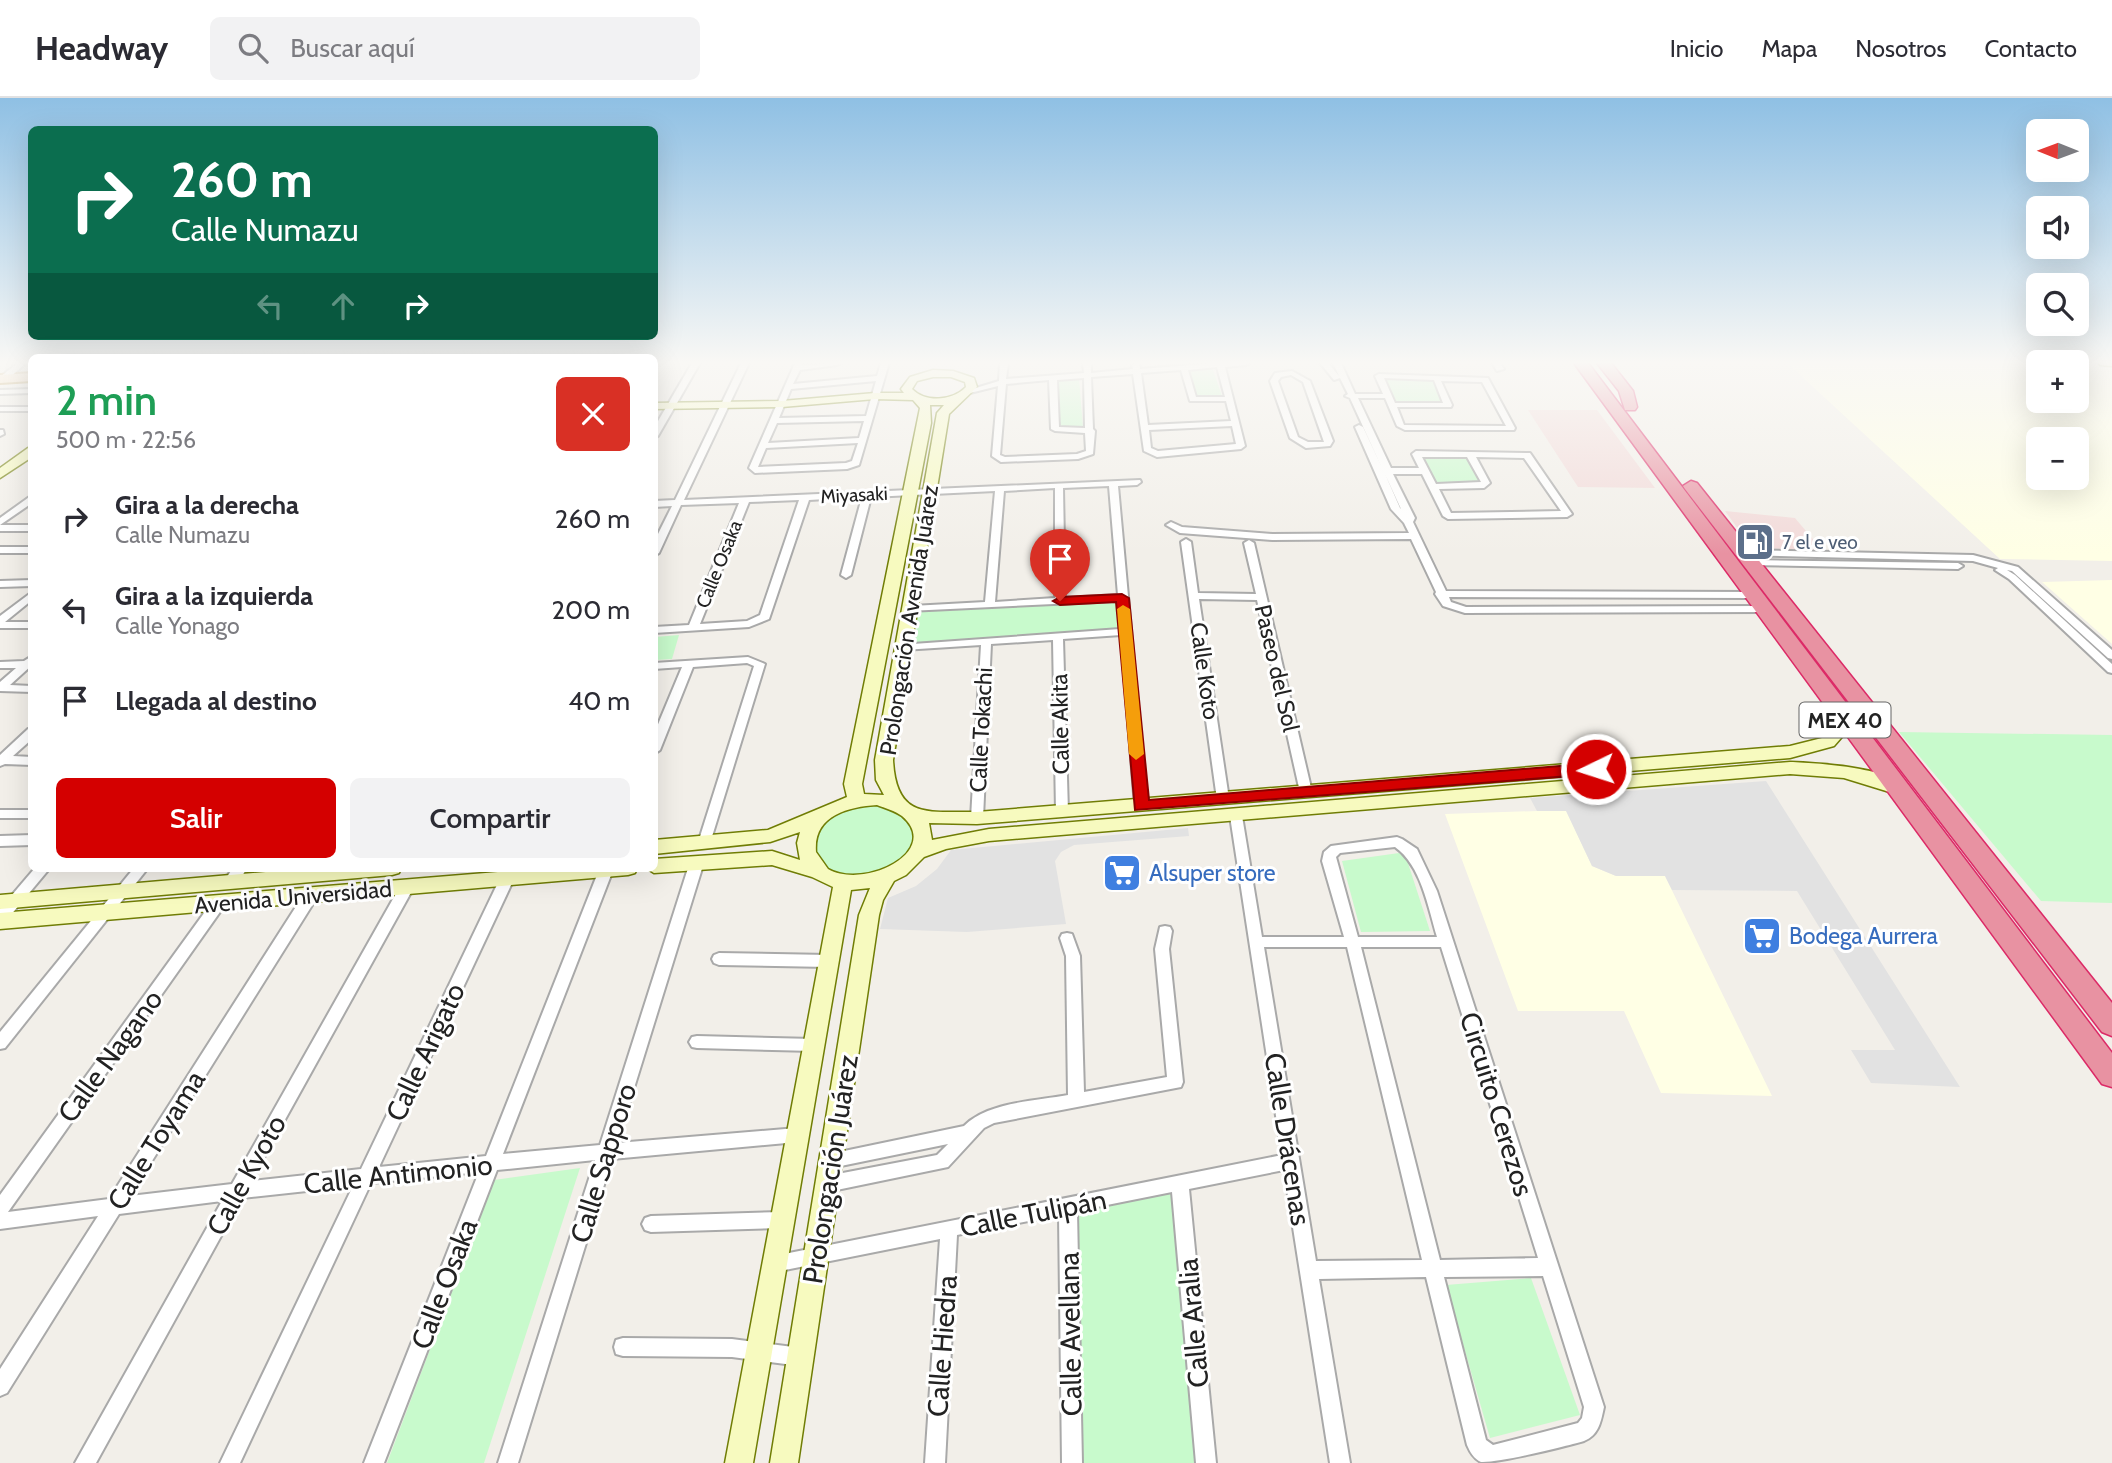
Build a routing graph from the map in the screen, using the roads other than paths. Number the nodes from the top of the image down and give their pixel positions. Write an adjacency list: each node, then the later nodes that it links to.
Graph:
1 (715, 427): 39 (street)
2 (771, 427): 21 (street)
3 (867, 427): 20 (street)
4 (923, 427): 33 (street, Prolongación Avenida Juárez)
5 (941, 427): 32 (street, Prolongación Avenida Juárez)
6 (1000, 427): 19 (street)
7 (1055, 427): 19 (street)
8 (1091, 427): 19 (street)
9 (1168, 427): 18 (street)
10 (1236, 427): 18 (street)
11 (1291, 427): 12 (street)
12 (1324, 427)
13 (1363, 427): 24 (street)
14 (1404, 427): 15 (street)
15 (1510, 427)
16 (1636, 427): 61 (highway, MEX 40)
17 (1638, 427): 50 (highway, MEX 40)
18 (1144, 428)
19 (1091, 431)
20 (863, 440): 21 (street); 21 (street)
21 (762, 446)
22 (28, 454): 26 (street)
23 (1470, 454): 25 (street); 30 (street); 30 (street)
24 (1382, 468): 25 (street); 44 (street)
25 (1422, 468): 30 (street)
26 (0, 474)
27 (1137, 482): 28 (street, Miyasaki)
28 (1112, 483): 29 (street, Miyasaki); 59 (street)
29 (1059, 485): 31 (street, Miyasaki); 60 (street)
30 (1432, 487)
31 (1000, 488): 32 (street, Miyasaki); 62 (street)
32 (931, 491): 33 (street, Miyasaki); 63 (street, Prolongación Avenida Juárez)
33 (909, 493): 34 (street, Miyasaki); 92 (street, Prolongación Avenida Juárez)
34 (867, 495): 35 (street, Miyasaki); 51 (street)
35 (805, 498): 36 (street, Miyasaki); 67 (street)
36 (745, 500): 39 (street, Miyasaki); 67 (street, Calle Osaka)
37 (28, 501): 40 (street)
38 (658, 503): 39 (street, Miyasaki)
39 (677, 503): 47 (street)
40 (0, 522)
41 (1171, 524): 44 (street)
42 (0, 528): 43 (street)
43 (28, 528)
44 (1413, 536): 54 (street)
45 (1186, 542): 56 (street, Calle Koto)
46 (1249, 543): 57 (street, Paseo del Sol)
47 (658, 544)
48 (0, 550): 49 (street)
49 (28, 550)
50 (1748, 558): 73 (street); 79 (street); 133 (highway, MEX 40)
51 (846, 575)
52 (28, 583): 53 (street)
53 (0, 584)
54 (1440, 594): 55 (street); 64 (street)
55 (1587, 595): 61 (street); 64 (street)
56 (1194, 596): 57 (street); 91 (street, Calle Koto)
57 (1260, 597): 90 (street, Paseo del Sol)
58 (28, 598): 65 (street)
59 (1122, 598): 60 (street); 69 (street)
60 (1060, 601): 62 (street)
61 (1757, 602): 64 (street); 82 (highway, MEX 40)
62 (990, 605): 63 (street)
63 (912, 609): 72 (street, Prolongación Avenida Juárez)
64 (1595, 609)
65 (0, 623): 66 (street)
66 (28, 625)
67 (693, 628): 68 (street)
68 (658, 630)
69 (1125, 632): 70 (street); 94 (street)
70 (1058, 636): 71 (street); 95 (street, Calle Akita)
71 (986, 642): 72 (street); 101 (street, Calle Tokachi)
72 (903, 647): 93 (street, Prolongación Avenida Juárez)
73 (2112, 656)
74 (28, 662): 77 (street)
75 (28, 663): 80 (street)
76 (689, 663): 78 (street); 84 (street); 104 (street)
77 (0, 665)
78 (658, 666)
79 (2112, 670)
80 (0, 688): 81 (street)
81 (28, 689)
82 (1847, 722): 85 (street); 89 (highway, MEX 40)
83 (28, 736): 86 (street)
84 (658, 740)
85 (1702, 759): 88 (street); 90 (street)
86 (1, 761): 87 (street)
87 (28, 761)
88 (1715, 775): 89 (street); 98 (street)
89 (1896, 788): 137 (highway, MEX 40)
90 (1306, 792): 91 (street)
91 (1223, 799): 94 (street)
92 (858, 800): 93 (street); 100 (street)
93 (897, 803): 99 (street)
94 (1141, 806): 95 (street)
95 (1062, 812): 101 (street)
96 (0, 814): 97 (street)
97 (28, 814)
98 (1236, 816): 106 (street); 128 (street, Calle Drácenas)
99 (917, 817): 101 (street); 106 (street)
100 (817, 818): 104 (street); 109 (street)
101 (976, 818)
102 (28, 840): 103 (street)
103 (0, 841)
104 (704, 843): 105 (street)
105 (658, 847)
106 (919, 852): 117 (street)
107 (697, 862): 108 (street); 109 (street); 142 (street, Calle Sapporo)
108 (658, 866)
109 (816, 871): 118 (street)
110 (39, 872): 122 (street)
111 (138, 872): 120 (street)
112 (296, 872): 116 (street, Avenida Universidad)
113 (542, 872): 115 (street, Avenida Universidad)
114 (605, 872): 145 (street, Calle Osaka)
115 (510, 873): 119 (street, Avenida Universidad); 146 (street, Calle Arigato)
116 (236, 874): 120 (street, Avenida Universidad)
117 (886, 878): 118 (street); 143 (street, Prolongación Juárez)
118 (843, 883): 132 (street, Prolongación Juárez)
119 (407, 887): 121 (street, Avenida Universidad); 149 (street, Calle Kyoto)
120 (123, 890): 122 (street, Avenida Universidad); 124 (street)
121 (311, 895): 123 (street, Avenida Universidad); 150 (street, Calle Toyama)
122 (7, 902): 125 (street)
123 (220, 902): 124 (street, Avenida Universidad); 152 (street, Calle Nagano)
124 (105, 912): 125 (street, Avenida Universidad); 135 (street)
125 (0, 920)
126 (1166, 931): 138 (street)
127 (1067, 938): 139 (street)
128 (1255, 942): 129 (street); 144 (street, Calle Drácenas)
129 (1352, 942): 130 (street); 130 (street, Circuito Cerezos); 160 (street, Circuito Cerezos)
130 (1446, 942): 159 (street, Circuito Cerezos)
131 (719, 959): 132 (street)
132 (829, 961): 136 (street, Prolongación Juárez)
133 (2112, 1024)
134 (697, 1042): 136 (street)
135 (0, 1043)
136 (814, 1045): 141 (street, Prolongación Juárez)
137 (2112, 1075)
138 (1175, 1082): 139 (street)
139 (1076, 1100): 140 (street)
140 (969, 1133): 143 (street); 148 (street)
141 (797, 1135): 142 (street, Calle Antimonio); 153 (street, Prolongación Juárez)
142 (606, 1151): 145 (street, Calle Antimonio); 169 (street, Calle Sapporo)
143 (831, 1160): 148 (street, Prolongación Juárez)
144 (1291, 1161): 147 (street, Calle Tulipán); 161 (street, Calle Drácenas)
145 (491, 1165): 146 (street, Calle Antimonio); 168 (street, Calle Osaka)
146 (365, 1178): 149 (street, Calle Antimonio); 167 (street, Calle Arigato)
147 (1180, 1183): 151 (street, Calle Tulipán); 174 (street, Calle Aralia)
148 (827, 1184): 157 (street, Prolongación Juárez)
149 (237, 1191): 150 (street, Calle Antimonio); 166 (street, Calle Kyoto)
150 (114, 1205): 154 (street, Calle Antimonio); 165 (street, Calle Toyama)
151 (1068, 1206): 156 (street, Calle Tulipán); 173 (street, Calle Avellana)
152 (0, 1209)
153 (782, 1220): 155 (street); 158 (street, Prolongación Juárez)
154 (0, 1221)
155 (651, 1224)
156 (949, 1230): 157 (street, Calle Tulipán); 172 (street, Calle Hiedra)
157 (815, 1257): 158 (street, Calle Tulipán); 164 (street, Prolongación Juárez)
158 (775, 1263): 163 (street, Prolongación Juárez)
159 (1548, 1267): 160 (street); 160 (street, Circuito Cerezos)
160 (1432, 1268): 161 (street)
161 (1309, 1270): 175 (street, Calle Drácenas)
162 (623, 1347): 163 (street)
163 (759, 1352): 164 (street); 170 (street, Prolongación Juárez)
164 (801, 1357): 171 (street, Prolongación Juárez)
165 (0, 1386)
166 (85, 1463)
167 (230, 1463)
168 (374, 1463)
169 (508, 1463)
170 (739, 1463)
171 (784, 1463)
172 (935, 1463)
173 (1072, 1463)
174 (1206, 1463)
175 (1340, 1463)

